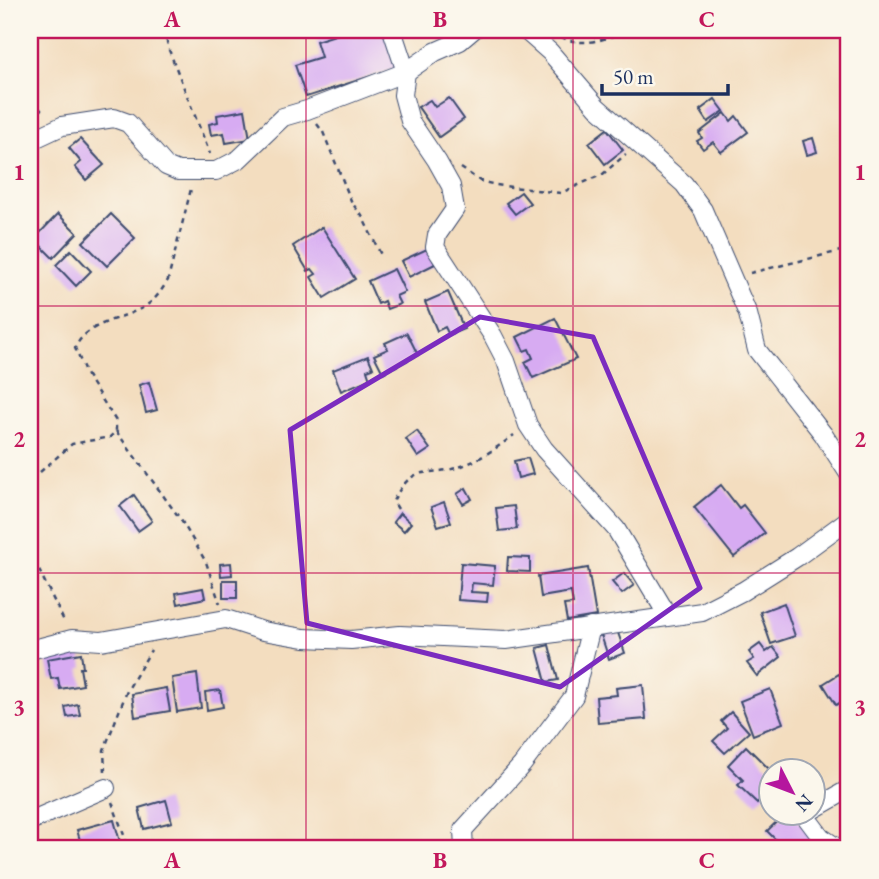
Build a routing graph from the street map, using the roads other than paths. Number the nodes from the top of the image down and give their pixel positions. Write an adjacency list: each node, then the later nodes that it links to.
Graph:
1 (392, 30): 4 (street)
2 (473, 30): 4 (street)
3 (525, 30): 6 (street)
4 (407, 72): 5 (street); 8 (street)
5 (30, 141)
6 (849, 474)
7 (849, 519): 8 (street)
8 (668, 616): 9 (street)
9 (591, 627): 10 (street); 16 (street)
10 (30, 650)
11 (106, 788): 14 (street)
12 (849, 789): 13 (street)
13 (826, 802)
14 (30, 821)
15 (813, 826): 17 (street)
16 (464, 849)
17 (839, 849)

